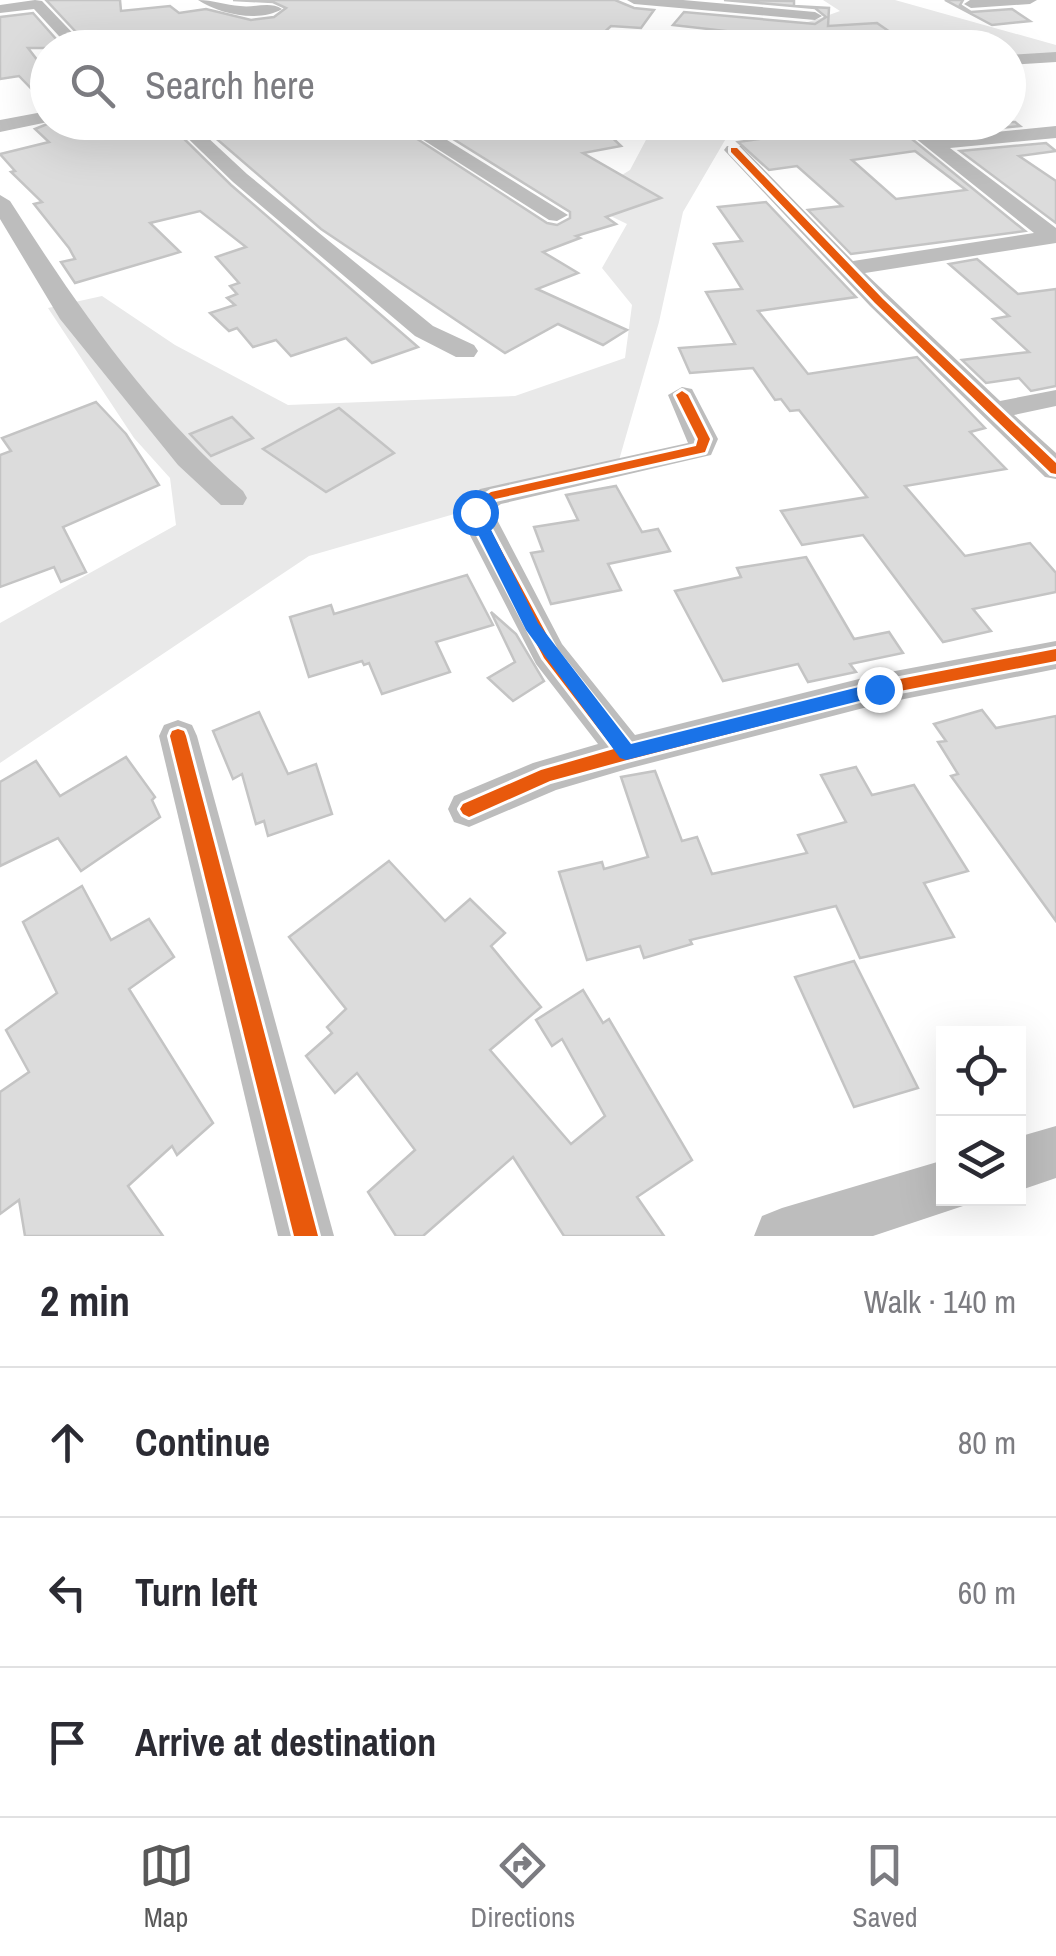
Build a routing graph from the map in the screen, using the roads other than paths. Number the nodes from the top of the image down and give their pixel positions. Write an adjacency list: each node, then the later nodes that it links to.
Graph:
1 (205, 0): 7 (street)
2 (634, 0): 5 (street)
3 (1030, 0): 4 (street)
4 (971, 4)
5 (756, 5): 8 (street)
6 (0, 9): 9 (street)
7 (275, 9)
8 (814, 16)
9 (62, 30)
10 (1056, 58): 11 (street)
11 (1026, 59)
12 (30, 120): 13 (street)
13 (0, 126)
14 (1056, 132): 15 (street)
15 (1026, 135)
16 (199, 140): 26 (street)
17 (434, 140): 23 (street)
18 (929, 140): 20 (street)
19 (975, 140): 20 (street)
20 (934, 144): 24 (street)
21 (734, 150): 25 (street)
22 (0, 201): 31 (street)
23 (557, 215)
24 (1054, 236): 25 (street)
25 (850, 268): 29 (street)
26 (465, 351)
27 (682, 395): 34 (street)
28 (1056, 398): 29 (street)
29 (995, 410): 30 (street)
30 (1056, 470)
31 (232, 498)
32 (1056, 655): 34 (street)
33 (178, 736): 39 (street)
34 (626, 752): 35 (street)
35 (469, 809)
36 (1056, 1152): 37 (street)
37 (1026, 1161)
38 (936, 1189): 40 (street)
39 (306, 1236)
40 (782, 1236)

